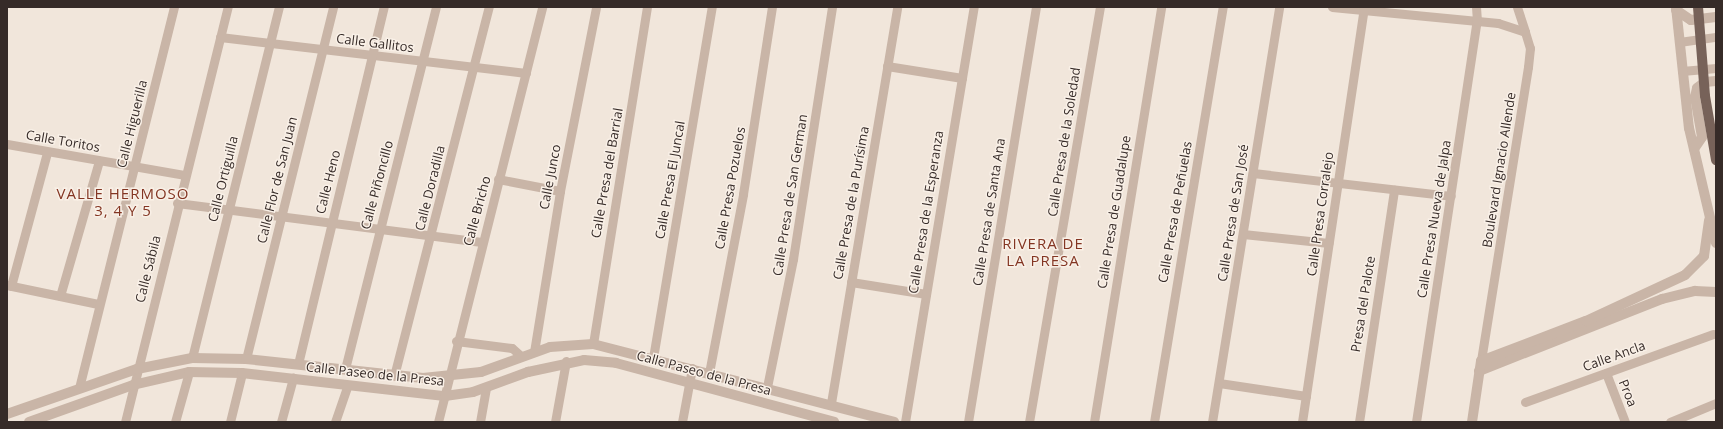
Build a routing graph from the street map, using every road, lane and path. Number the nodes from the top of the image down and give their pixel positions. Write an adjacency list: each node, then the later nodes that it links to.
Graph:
1 (174, 7): 49 (street, Calle Higuerilla)
2 (228, 7): 30 (street, Calle Sábila)
3 (279, 7): 33 (street, Calle Ortiguilla)
4 (333, 7): 34 (street, Calle Flor de San Juan)
5 (384, 7): 35 (street, Calle Heno)
6 (436, 7): 36 (street, Calle Piñoncillo)
7 (489, 7): 38 (street, Calle Doradilla)
8 (542, 7): 41 (street, Calle Bricho)
9 (596, 7): 55 (street, Calle Junco)
10 (647, 7): 76 (street, Calle Presa del Barrial)
11 (712, 7): 81 (street, Calle Presa El Juncal)
12 (772, 7): 90 (street, Calle Presa Pozuelos)
13 (832, 7): 99 (street, Calle Presa de San German)
14 (897, 7): 37 (street, Calle Presa de la Purísima)
15 (974, 7): 42 (street, Calle Presa de la Esperanza)
16 (1036, 7): 123 (street, Calle Presa de Santa Ana)
17 (1100, 7): 124 (street, Calle Presa de la Soledad)
18 (1161, 7): 125 (street, Calle Presa de Guadalupe)
19 (1223, 7): 126 (street, Calle Presa de Peñuelas)
20 (1279, 7): 50 (street, Calle Presa de San José)
21 (1336, 7): 25 (street)
22 (1476, 7): 28 (street, Calle Presa Nueva de Jalpa)
23 (1518, 7): 29 (street, Boulevard Ignacio Allende)
24 (1698, 7): 47 (main road, bridge)
25 (1364, 9): 28 (street); 53 (street, Calle Presa Corralejo)
26 (1676, 9): 27 (street); 32 (street)
27 (1716, 17)
28 (1477, 21): 29 (street); 56 (street, Calle Presa Nueva de Jalpa)
29 (1525, 32): 84 (street, Boulevard Ignacio Allende)
30 (220, 37): 33 (street, Calle Gallitos); 51 (street, Calle Sábila)
31 (1716, 37): 32 (street)
32 (1679, 42): 40 (street)
33 (270, 43): 34 (street, Calle Gallitos); 58 (street, Calle Ortiguilla)
34 (323, 50): 35 (street, Calle Gallitos); 59 (street, Calle Flor de San Juan)
35 (372, 58): 36 (street, Calle Gallitos); 61 (street, Calle Heno)
36 (422, 62): 38 (street, Calle Gallitos); 62 (street, Calle Piñoncillo)
37 (887, 66): 42 (street); 68 (street, Calle Presa de la Purísima)
38 (473, 68): 41 (street, Calle Gallitos); 64 (street, Calle Doradilla)
39 (1716, 68): 40 (street)
40 (1682, 71): 45 (street)
41 (526, 73): 52 (street, Calle Bricho)
42 (962, 78): 71 (street, Calle Presa de la Esperanza)
43 (1716, 81): 45 (street)
44 (7, 144): 46 (street, Calle Toritos)
45 (1694, 149): 60 (street)
46 (47, 153): 48 (street, Calle Toritos); 69 (street)
47 (1716, 160)
48 (99, 161): 49 (street, Calle Toritos); 72 (street)
49 (134, 168): 51 (street, Calle Toritos); 73 (street, Calle Higuerilla)
50 (1253, 173): 53 (street); 63 (street, Calle Presa de San José)
51 (185, 175): 57 (street, Calle Sábila)
52 (498, 179): 55 (street); 65 (street, Calle Bricho)
53 (1338, 183): 54 (street); 66 (street, Calle Presa Corralejo)
54 (1394, 190): 56 (street); 129 (street, Presa del Palote)
55 (560, 191): 77 (street, Calle Junco)
56 (1450, 196): 130 (street, Calle Presa Nueva de Jalpa)
57 (177, 203): 58 (street); 86 (street, Calle Sábila)
58 (229, 211): 59 (street); 79 (street, Calle Ortiguilla)
59 (281, 216): 61 (street); 80 (street, Calle Flor de San Juan)
60 (1709, 220): 67 (street); 84 (street)
61 (331, 222): 62 (street); 83 (street, Calle Heno)
62 (378, 229): 64 (street); 87 (street, Calle Piñoncillo)
63 (1243, 234): 66 (street); 96 (street, Calle Presa de San José)
64 (431, 235): 65 (street); 92 (street, Calle Doradilla)
65 (482, 242): 75 (street, Calle Bricho)
66 (1329, 243): 103 (street, Calle Presa Corralejo)
67 (1716, 243)
68 (851, 282): 71 (street); 106 (street, Calle Presa de la Purísima)
69 (9, 286): 72 (street)
70 (1716, 292): 84 (street)
71 (926, 294): 122 (street, Calle Presa de la Esperanza)
72 (60, 296): 73 (street)
73 (98, 304): 100 (street, Calle Higuerilla)
74 (1713, 334): 91 (street, Calle Ancla)
75 (456, 341): 78 (street); 93 (street, Calle Bricho)
76 (593, 344): 77 (street, Calle Paseo de la Presa); 81 (street, Calle Paseo de la Presa)
77 (534, 352): 78 (street, Calle Paseo de la Presa)
78 (521, 356): 93 (street, Calle Paseo de la Presa)
79 (192, 358): 80 (street, Calle Paseo de la Presa); 86 (street, Calle Paseo de la Presa)
80 (246, 358): 83 (street, Calle Paseo de la Presa)
81 (653, 358): 85 (street, Calle Paseo de la Presa)
82 (566, 361): 95 (street, Calle Paseo de la Presa); 101 (street, Calle Paseo de la Presa); 118 (street)
83 (298, 364): 87 (street, Calle Paseo de la Presa)
84 (1480, 366): 131 (street, Boulevard Ignacio Allende)
85 (692, 368): 90 (street, Calle Paseo de la Presa); 95 (street)
86 (137, 369): 97 (street, Calle Sábila); 100 (street, Calle Paseo de la Presa)
87 (345, 369): 92 (street, Calle Paseo de la Presa)
88 (189, 372): 89 (street, Calle Paseo de la Presa); 97 (street, Calle Paseo de la Presa); 113 (street)
89 (242, 373): 94 (street, Calle Paseo de la Presa); 114 (street)
90 (709, 373): 99 (street, Calle Paseo de la Presa)
91 (1606, 373): 104 (street, Calle Ancla); 132 (street, Proa)
92 (394, 376): 93 (street, Calle Paseo de la Presa)
93 (447, 377): 102 (street, Calle Bricho)
94 (293, 378): 98 (street, Calle Paseo de la Presa); 110 (street)
95 (689, 383): 119 (street); 120 (street, Calle Paseo de la Presa)
96 (1218, 383): 103 (street); 127 (street, Calle Presa de San José)
97 (133, 385): 111 (street, Calle Paseo de la Presa); 112 (street, Calle Sábila)
98 (348, 385): 102 (street, Calle Paseo de la Presa); 115 (street)
99 (767, 387): 106 (street, Calle Paseo de la Presa)
100 (79, 388): 107 (street, Calle Paseo de la Presa)
101 (486, 388): 102 (street, Calle Paseo de la Presa); 117 (street)
102 (445, 396): 116 (street, Calle Bricho)
103 (1306, 396): 128 (street, Calle Presa Corralejo)
104 (1525, 402)
105 (1716, 402): 133 (street)
106 (830, 403): 121 (street, Calle Paseo de la Presa)
107 (37, 404): 108 (street, Calle Paseo de la Presa); 109 (street)
108 (7, 414)
109 (7, 419)
110 (282, 421)
111 (29, 422)
112 (125, 422)
113 (175, 422)
114 (230, 422)
115 (335, 422)
116 (438, 422)
117 (480, 422)
118 (555, 422)
119 (682, 422)
120 (834, 422)
121 (894, 422)
122 (905, 422)
123 (968, 422)
124 (1029, 422)
125 (1094, 422)
126 (1154, 422)
127 (1212, 422)
128 (1302, 422)
129 (1359, 422)
130 (1416, 422)
131 (1472, 422)
132 (1626, 422)
133 (1670, 422)

